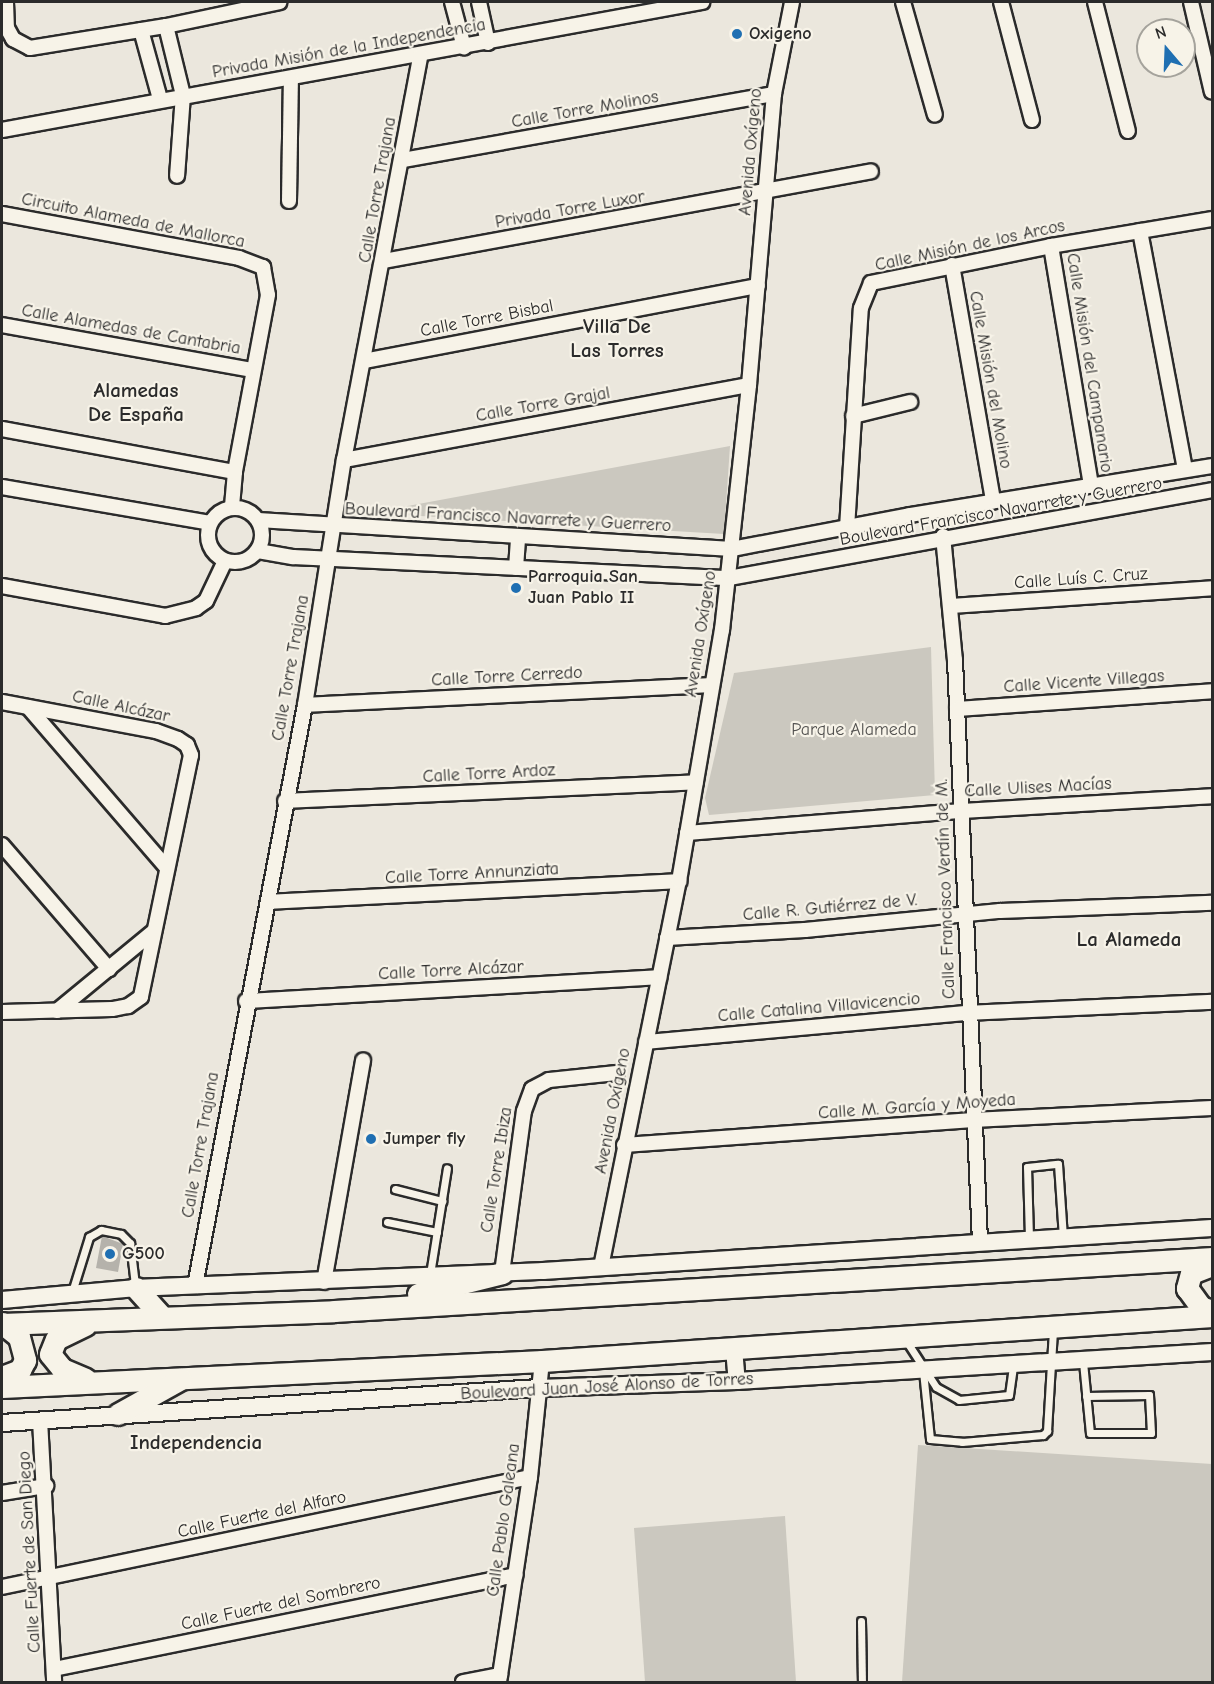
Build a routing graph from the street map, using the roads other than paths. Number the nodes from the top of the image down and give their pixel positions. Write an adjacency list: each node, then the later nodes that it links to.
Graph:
1 (6, 2): 12 (street)
2 (280, 2): 11 (street)
3 (452, 2): 14 (street)
4 (479, 2): 13 (street)
5 (702, 2): 13 (street, Privada Misión de la Independencia)
6 (792, 2): 18 (street, Avenida Oxígeno)
7 (903, 2): 21 (street)
8 (1001, 2): 22 (street)
9 (1095, 2): 24 (street)
10 (1191, 2): 17 (street)
11 (166, 26): 12 (street); 19 (street)
12 (141, 30): 20 (street)
13 (488, 43): 14 (street, Privada Misión de la Independencia)
14 (464, 47): 15 (street, Privada Misión de la Independencia)
15 (420, 56): 16 (street, Privada Misión de la Independencia); 25 (street, Calle Torre Trajana)
16 (291, 79): 19 (street, Privada Misión de la Independencia); 29 (street)
17 (1212, 92)
18 (774, 94): 25 (street, Calle Torre Molinos); 28 (street, Avenida Oxígeno)
19 (183, 95): 20 (street, Privada Misión de la Independencia); 27 (street)
20 (160, 99): 23 (street, Privada Misión de la Independencia)
21 (934, 114)
22 (1032, 120)
23 (2, 130)
24 (1128, 131)
25 (403, 160): 34 (street, Calle Torre Trajana)
26 (871, 171): 28 (street, Privada Torre Luxor)
27 (177, 176)
28 (764, 194): 34 (street, Privada Torre Luxor); 36 (street, Avenida Oxígeno)
29 (289, 201)
30 (2, 214): 39 (street, Circuito Alameda de Mallorca)
31 (1212, 219): 32 (street, Calle Misión de los Arcos)
32 (1140, 231): 33 (street, Calle Misión de los Arcos); 46 (street)
33 (1051, 246): 35 (street, Calle Misión de los Arcos); 48 (street, Calle Misión del Campanario)
34 (383, 261): 38 (street, Calle Torre Trajana)
35 (952, 265): 42 (street, Calle Misión de los Arcos); 51 (street, Calle Misión del Molino)
36 (758, 286): 38 (street, Calle Torre Bisbal); 40 (street, Avenida Oxígeno)
37 (2, 325): 39 (street, Calle Alamedas de Cantabria)
38 (364, 361): 44 (street, Calle Torre Trajana)
39 (253, 370): 47 (street, Circuito Alameda de Mallorca)
40 (749, 385): 44 (street, Calle Torre Grajal); 59 (street, Avenida Oxígeno)
41 (910, 402): 42 (street)
42 (853, 416): 56 (street, Calle Misión de los Arcos)
43 (2, 429): 47 (street)
44 (344, 460): 55 (street, Calle Torre Trajana)
45 (1212, 466): 46 (street, Boulevard Francisco Navarrete y Guerrero)
46 (1185, 469): 48 (street, Boulevard Francisco Navarrete y Guerrero)
47 (235, 471): 52 (street, Circuito Alameda de Mallorca)
48 (1091, 486): 51 (street, Boulevard Francisco Navarrete y Guerrero)
49 (2, 487): 54 (street)
50 (1212, 490): 57 (street, Boulevard Francisco Navarrete y Guerrero)
51 (993, 501): 56 (street, Boulevard Francisco Navarrete y Guerrero)
52 (232, 507): 53 (street); 54 (street)
53 (258, 520): 55 (street); 60 (street)
54 (210, 523): 62 (street)
55 (333, 525): 58 (street, Boulevard Francisco Navarrete y Guerrero); 61 (street, Calle Torre Trajana)
56 (847, 528): 59 (street, Boulevard Francisco Navarrete y Guerrero)
57 (943, 536): 64 (street, Boulevard Francisco Navarrete y Guerrero); 67 (street, Calle Francisco Verdín de M.)
58 (518, 537): 59 (street, Boulevard Francisco Navarrete y Guerrero); 63 (street)
59 (732, 549): 64 (street, Avenida Oxígeno)
60 (258, 551): 61 (street); 62 (street)
61 (328, 558): 63 (street, Boulevard Francisco Navarrete y Guerrero); 71 (street, Calle Torre Trajana)
62 (225, 561): 65 (street)
63 (516, 568): 64 (street, Boulevard Francisco Navarrete y Guerrero)
64 (729, 578): 68 (street, Avenida Oxígeno)
65 (2, 586)
66 (1212, 588): 67 (street, Calle Luís C. Cruz)
67 (951, 606): 73 (street, Calle Francisco Verdín de M.)
68 (711, 685): 71 (street, Calle Torre Cerredo); 74 (street, Avenida Oxígeno)
69 (1212, 691): 73 (street, Calle Vicente Villegas)
70 (2, 702): 72 (street, Calle Alcázar)
71 (304, 705): 76 (street, Calle Torre Trajana)
72 (28, 707): 80 (street); 80 (street, Calle Alcázar)
73 (957, 709): 77 (street, Calle Francisco Verdín de M.)
74 (696, 782): 76 (street, Calle Torre Ardoz); 78 (street, Avenida Oxígeno)
75 (1212, 796): 77 (street, Calle Ulises Macías)
76 (285, 801): 82 (street, Calle Torre Trajana)
77 (963, 811): 78 (street, Calle Ulises Macías); 84 (street, Calle Francisco Verdín de M.)
78 (687, 833): 81 (street, Avenida Oxígeno)
79 (2, 845): 87 (street)
80 (166, 867): 85 (street, Calle Alcázar)
81 (678, 882): 82 (street, Calle Torre Annunziata); 86 (street, Avenida Oxígeno)
82 (268, 902): 89 (street, Calle Torre Trajana)
83 (1212, 903): 84 (street, Calle R. Gutiérrez de V.)
84 (968, 914): 86 (street, Calle R. Gutiérrez de V.); 93 (street, Calle Francisco Verdín de M.)
85 (153, 932): 87 (street); 91 (street, Calle Alcázar)
86 (667, 938): 88 (street, Avenida Oxígeno)
87 (109, 969): 91 (street)
88 (659, 977): 89 (street, Calle Torre Alcázar); 94 (street, Avenida Oxígeno)
89 (246, 1001): 115 (street, Calle Torre Trajana)
90 (1212, 1002): 93 (street, Calle Catalina Villavicencio)
91 (57, 1011): 92 (street, Calle Alcázar)
92 (2, 1012)
93 (967, 1013): 94 (street, Calle Catalina Villavicencio); 98 (street, Calle Francisco Verdín de M.)
94 (646, 1042): 99 (street, Avenida Oxígeno)
95 (363, 1060): 114 (street)
96 (617, 1072): 112 (street, Calle Torre Ibiza)
97 (1212, 1108): 98 (street, Calle M. García y Moyeda)
98 (973, 1120): 99 (street, Calle M. García y Moyeda); 108 (street, Calle Francisco Verdín de M.)
99 (624, 1145): 111 (street, Avenida Oxígeno)
100 (447, 1168): 102 (lane)
101 (395, 1190): 102 (lane)
102 (442, 1201): 105 (lane)
103 (387, 1222): 105 (lane)
104 (1212, 1228): 106 (street)
105 (437, 1232): 113 (lane)
106 (1063, 1237): 107 (street); 107 (lane)
107 (1029, 1238): 108 (street)
108 (980, 1242): 111 (street)
109 (1212, 1258): 119 (main road)
110 (1212, 1265): 120 (main road)
111 (601, 1266): 112 (street)
112 (502, 1273): 113 (street); 119 (main road)
113 (429, 1277): 114 (street)
114 (324, 1282): 115 (street)
115 (195, 1286): 116 (street)
116 (136, 1288): 117 (street); 117 (lane); 121 (main road)
117 (72, 1294): 118 (street)
118 (2, 1300)
119 (334, 1311): 121 (main road)
120 (1212, 1311)
121 (161, 1316): 123 (main road)
122 (1212, 1316): 125 (main road, Boulevard Juan José Alonso de Torres)
123 (112, 1319): 124 (main road); 137 (main road)
124 (2, 1324): 135 (main road)
125 (1053, 1326): 126 (main road, Boulevard Juan José Alonso de Torres); 132 (lane)
126 (903, 1336): 127 (main road, Boulevard Juan José Alonso de Torres); 134 (lane)
127 (734, 1349): 129 (main road, Boulevard Juan José Alonso de Torres); 138 (street)
128 (1212, 1352): 131 (street, Boulevard Juan José Alonso de Torres)
129 (610, 1357): 130 (main road, Boulevard Juan José Alonso de Torres); 139 (street)
130 (542, 1361): 136 (main road, Boulevard Juan José Alonso de Torres); 141 (street, Calle Pablo Galeana)
131 (1083, 1362): 132 (street, Boulevard Juan José Alonso de Torres); 142 (lane)
132 (1053, 1364): 133 (street, Boulevard Juan José Alonso de Torres); 134 (lane)
133 (1013, 1365): 134 (street, Boulevard Juan José Alonso de Torres); 134 (lane)
134 (922, 1368): 138 (street, Boulevard Juan José Alonso de Torres)
135 (2, 1377)
136 (183, 1378): 137 (main road, Boulevard Juan José Alonso de Torres); 143 (main road)
137 (91, 1381): 140 (main road, Boulevard Juan José Alonso de Torres)
138 (737, 1381): 139 (street, Boulevard Juan José Alonso de Torres)
139 (613, 1386): 141 (street, Boulevard Juan José Alonso de Torres)
140 (2, 1387)
141 (539, 1388): 143 (street, Boulevard Juan José Alonso de Torres); 146 (street, Calle Pablo Galeana)
142 (1086, 1396): 142 (lane)
143 (118, 1414): 144 (street, Boulevard Juan José Alonso de Torres)
144 (40, 1420): 145 (street, Boulevard Juan José Alonso de Torres); 147 (street, Calle Fuerte de San Diego)
145 (2, 1427)
146 (530, 1477): 149 (street, Calle Pablo Galeana); 150 (street, Calle Fuerte del Alfaro)
147 (46, 1486): 148 (street); 150 (street, Calle Fuerte de San Diego)
148 (2, 1493)
149 (516, 1575): 153 (street, Calle Fuerte del Sombrero); 154 (street, Calle Pablo Galeana)
150 (51, 1578): 151 (street, Calle Fuerte del Alfaro); 153 (street, Calle Fuerte de San Diego)
151 (2, 1587)
152 (861, 1621): 156 (lane)
153 (54, 1676)
154 (500, 1679): 155 (street)
155 (463, 1683)
156 (862, 1683)

